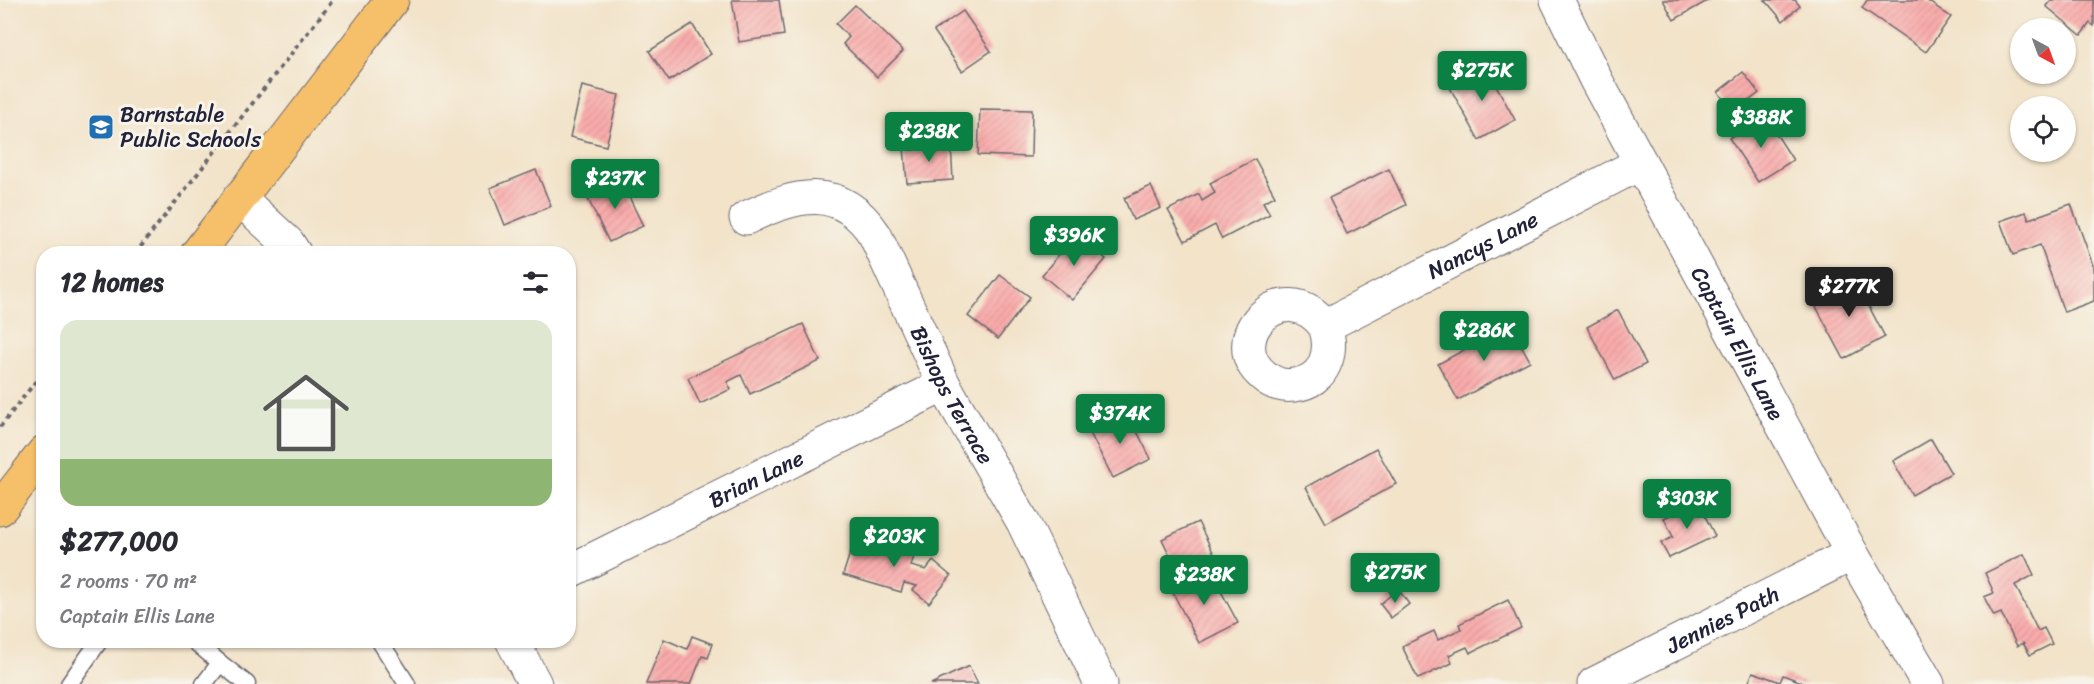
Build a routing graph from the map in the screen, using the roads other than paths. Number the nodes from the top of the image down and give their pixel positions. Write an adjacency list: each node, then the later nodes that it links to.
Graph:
1 (392, 0): 4 (main road)
2 (1557, 0): 3 (street, Captain Ellis Lane)
3 (1641, 163): 8 (street, Nancys Lane); 12 (street, Captain Ellis Lane)
4 (239, 198): 6 (main road); 7 (street)
5 (746, 218): 9 (street, Bishops Terrace)
6 (203, 246)
7 (290, 246)
8 (1325, 326)
9 (944, 385): 13 (street, Brian Lane); 24 (street, Bishops Terrace)
10 (36, 462): 11 (main road)
11 (0, 509)
12 (1852, 554): 25 (street, Jennies Path); 26 (street, Captain Ellis Lane)
13 (576, 568)
14 (94, 648): 19 (lane)
15 (202, 648): 18 (lane)
16 (384, 648): 22 (lane)
17 (516, 648): 23 (street)
18 (220, 663): 20 (lane); 21 (lane)
19 (69, 684)
20 (204, 684)
21 (247, 684)
22 (407, 684)
23 (535, 684)
24 (1101, 684)
25 (1594, 684)
26 (1928, 684)

